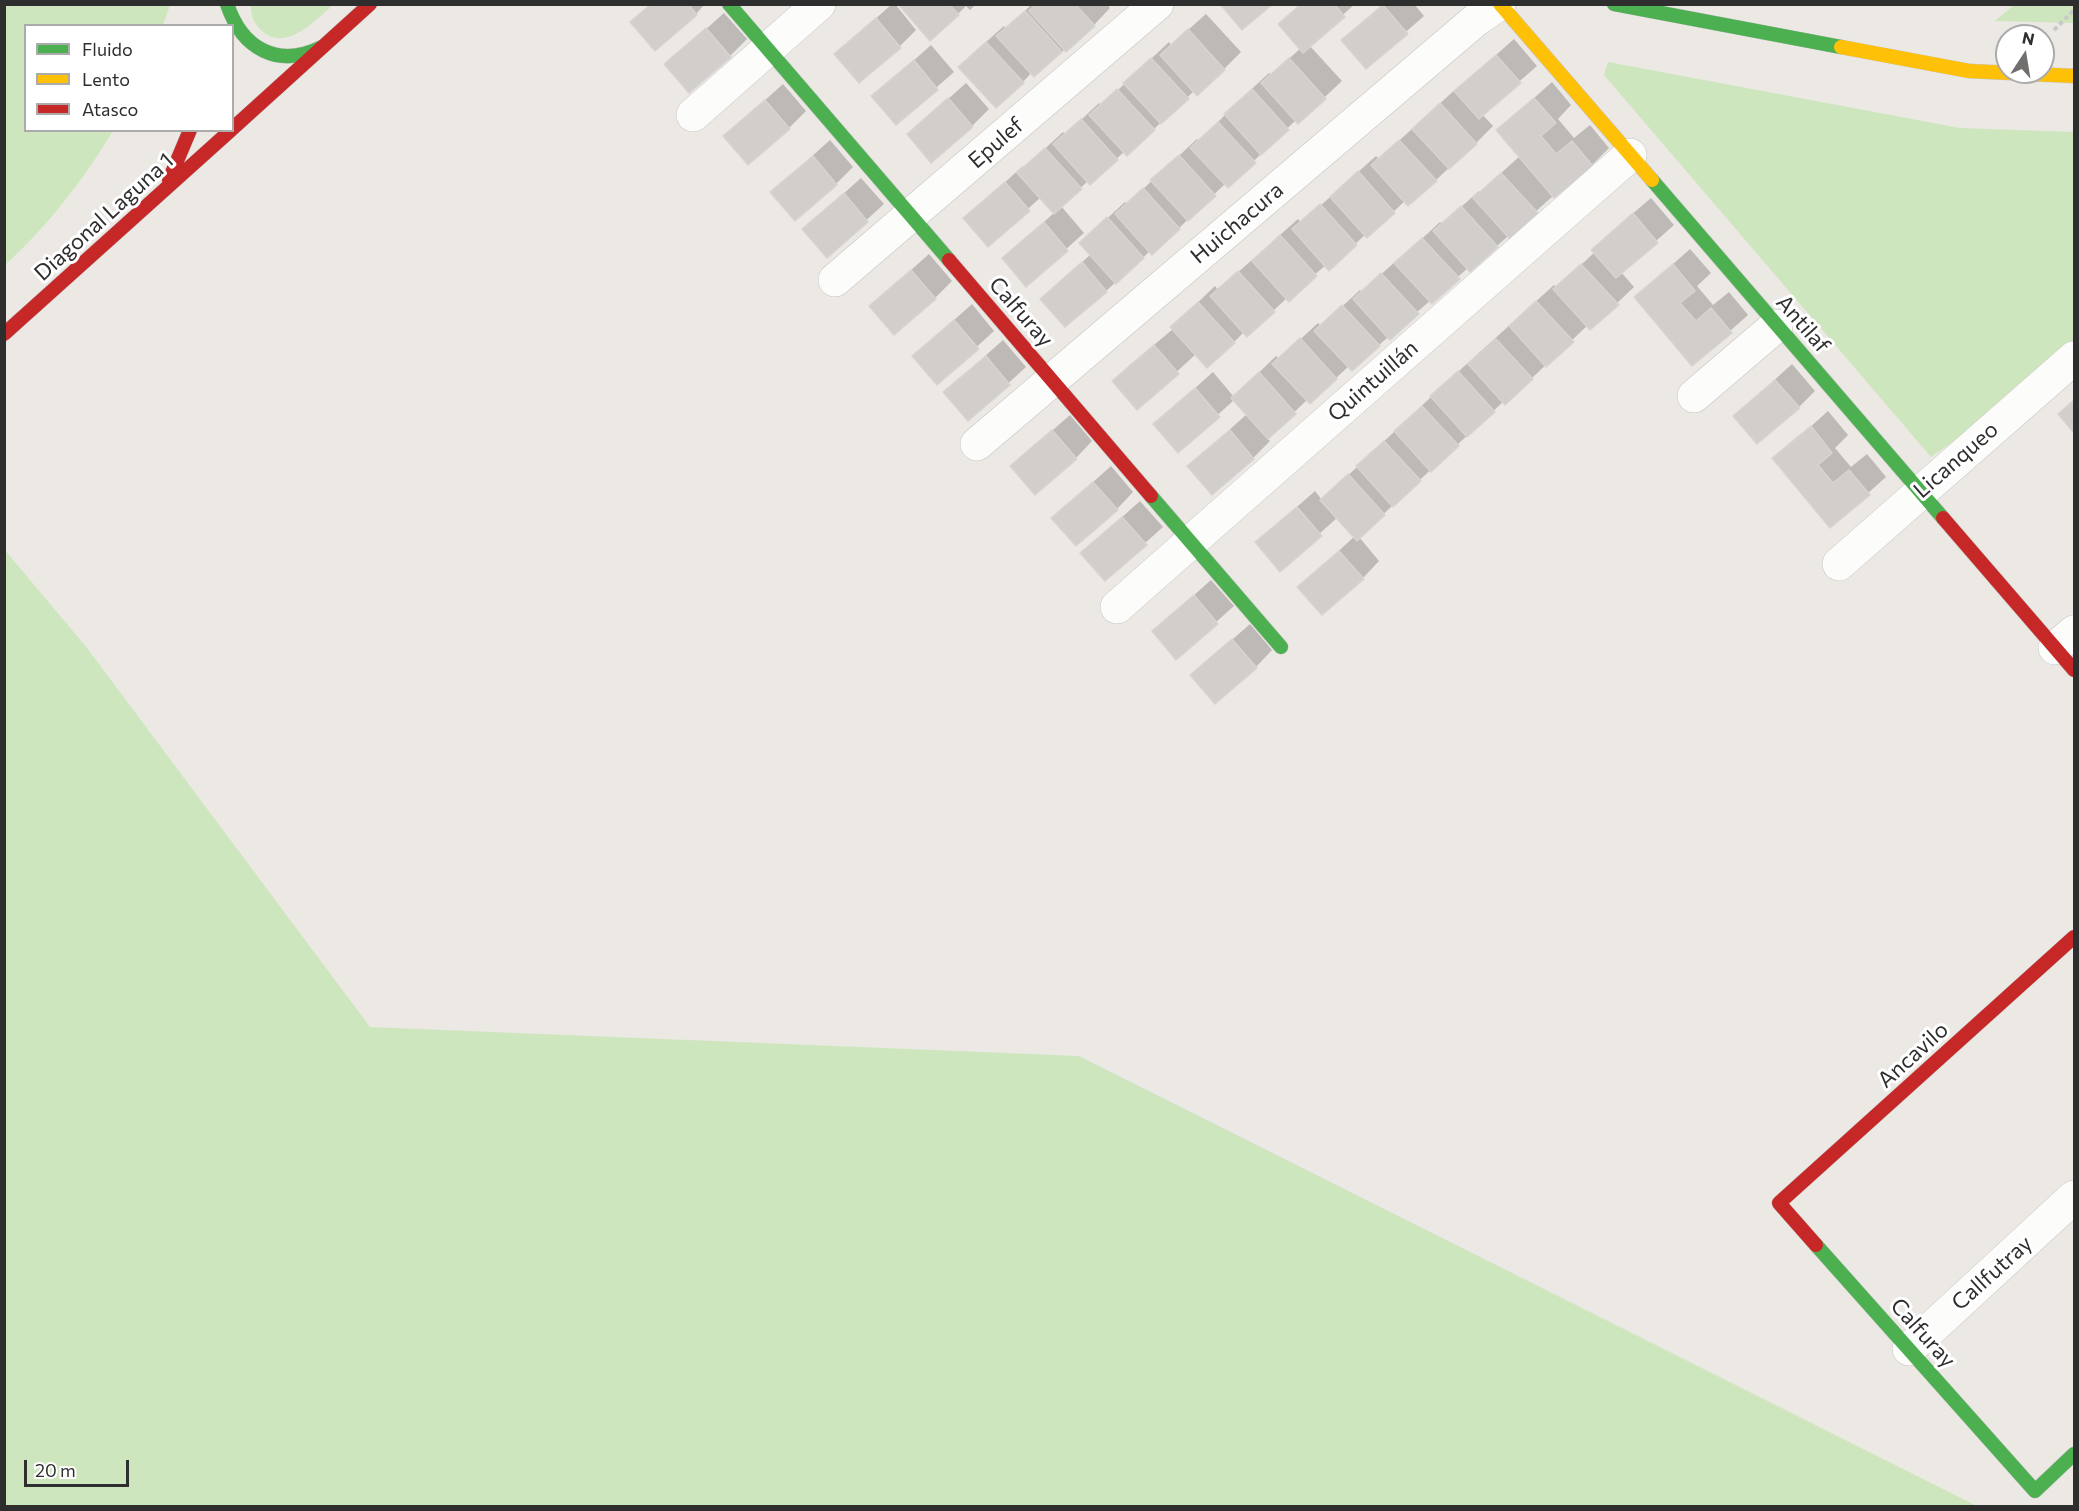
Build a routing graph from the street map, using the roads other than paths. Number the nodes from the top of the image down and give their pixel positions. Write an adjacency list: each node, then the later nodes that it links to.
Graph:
1 (225, 4): 8 (street); 9 (street)
2 (370, 4): 11 (street, Diagonal Laguna 1)
3 (729, 4): 12 (street, Calfuray)
4 (819, 4): 12 (street)
5 (1157, 4): 20 (street, Epulef)
6 (1500, 4): 18 (street, Antilaf); 25 (street, Huichacura)
7 (1614, 4): 13 (street)
8 (220, 24)
9 (233, 24)
10 (234, 25): 11 (street)
11 (331, 40): 15 (street, Diagonal Laguna 1)
12 (767, 49): 14 (street); 20 (street, Calfuray)
13 (2074, 76)
14 (693, 115)
15 (234, 128)
16 (189, 132): 19 (street)
17 (230, 132): 19 (street, Diagonal Laguna 1)
18 (1630, 155): 22 (street, Antilaf); 29 (street, Quintuillán)
19 (165, 190): 23 (street, Diagonal Laguna 1)
20 (910, 216): 21 (street, Epulef); 25 (street, Calfuray)
21 (835, 280)
22 (1776, 326): 26 (street); 28 (street, Antilaf)
23 (4, 334)
24 (2074, 358): 28 (street, Licanqueo)
25 (1052, 381): 27 (street, Huichacura); 29 (street, Calfuray)
26 (1694, 396)
27 (976, 444)
28 (1920, 492): 30 (street, Licanqueo); 33 (street, Antilaf)
29 (1190, 542): 31 (street, Quintuillán); 32 (street, Calfuray)
30 (1839, 564)
31 (1117, 607)
32 (1281, 647)
33 (2068, 650)
34 (2074, 938): 36 (street, Ancavilo)
35 (2074, 1197): 37 (street, Callfutray)
36 (1779, 1203): 37 (street, Calfuray)
37 (1909, 1349): 38 (street, Calfuray)
38 (2074, 1454)

